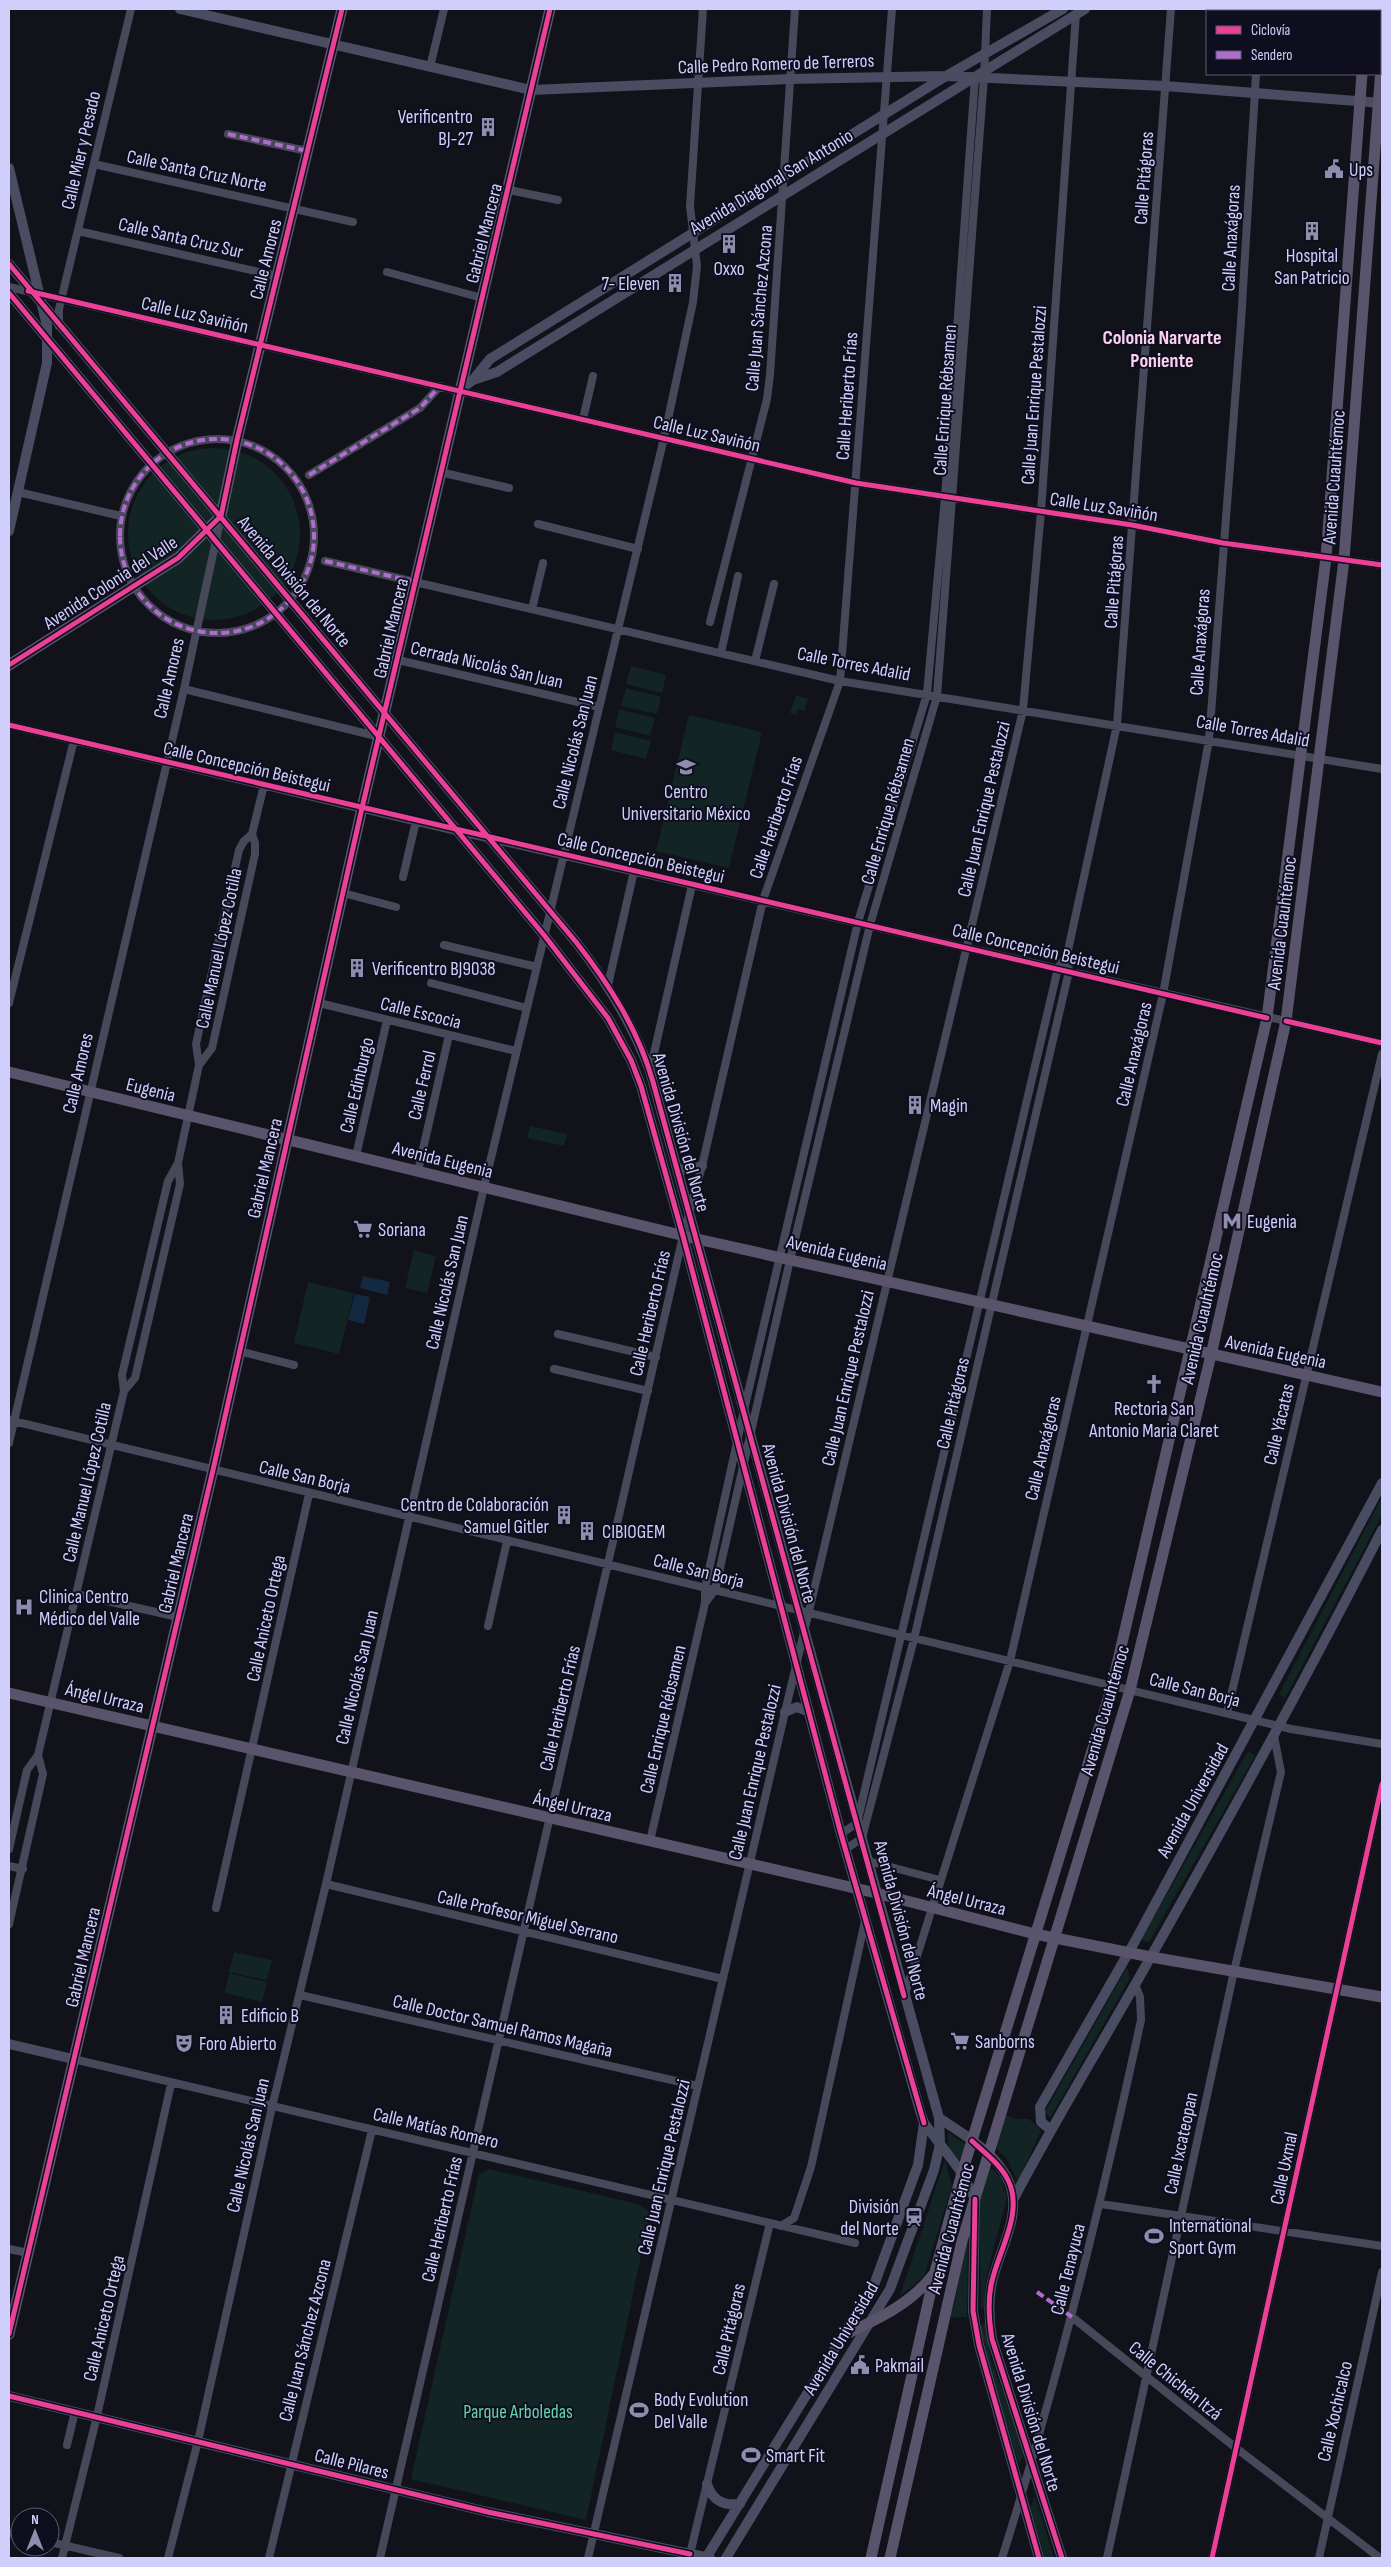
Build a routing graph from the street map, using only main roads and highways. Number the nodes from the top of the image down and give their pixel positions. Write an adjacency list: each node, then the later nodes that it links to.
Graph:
1 (180, 9): 6 (main road, Calle Pedro Romero de Terreros)
2 (342, 9): 6 (main road, Calle Amores)
3 (550, 9): 11 (main road, Gabriel Mancera)
4 (1063, 9): 10 (main road, Avenida Diagonal San Antonio)
5 (1080, 12): 8 (main road, Avenida Diagonal San Antonio)
6 (333, 44): 11 (main road, Calle Pedro Romero de Terreros); 23 (main road, Calle Amores)
7 (1382, 55): 13 (main road, Avenida Cuauhtémoc)
8 (981, 75): 10 (main road, Calle Pedro Romero de Terreros); 12 (main road, Calle Pedro Romero de Terreros); 20 (main road, Avenida Diagonal San Antonio)
9 (1362, 75): 12 (main road, Avenida Cuauhtémoc)
10 (946, 76): 11 (main road, Calle Pedro Romero de Terreros); 20 (main road, Avenida Diagonal San Antonio)
11 (531, 90): 21 (main road, Gabriel Mancera)
12 (1360, 101): 13 (main road, Calle Pedro Romero de Terreros); 35 (main road, Avenida Cuauhtémoc)
13 (1380, 102): 36 (main road, Avenida Cuauhtémoc)
14 (9, 168): 17 (main road)
15 (9, 264): 17 (main road, Avenida División del Norte)
16 (9, 293): 19 (main road, Avenida División del Norte)
17 (36, 293): 18 (main road, Avenida División del Norte)
18 (43, 308): 19 (main road); 23 (main road, Avenida División del Norte)
19 (49, 343): 22 (main road); 25 (main road, Avenida División del Norte)
20 (473, 380): 21 (main road, Avenida Diagonal San Antonio)
21 (458, 390): 27 (main road, Gabriel Mancera)
22 (13, 490): 24 (main road)
23 (221, 516): 25 (main road, Avenida Colonia del Valle); 27 (main road, Avenida División del Norte)
24 (9, 531)
25 (207, 531): 26 (main road, Avenida Colonia del Valle); 28 (main road, Avenida División del Norte)
26 (9, 665)
27 (386, 712): 28 (main road, Gabriel Mancera); 32 (main road, Avenida División del Norte)
28 (380, 737): 30 (main road, Gabriel Mancera); 33 (main road, Avenida División del Norte)
29 (9, 1072): 30 (main road, Eugenia)
30 (286, 1139): 33 (main road, Avenida Eugenia); 43 (main road, Gabriel Mancera)
31 (702, 1166): 32 (main road)
32 (678, 1169): 34 (main road, Avenida División del Norte)
33 (684, 1236): 34 (main road, Avenida Eugenia); 42 (main road, Avenida División del Norte)
34 (697, 1239): 35 (main road, Avenida Eugenia); 45 (main road, Avenida División del Norte)
35 (1191, 1350): 36 (main road, Avenida Eugenia); 46 (main road, Avenida Cuauhtémoc)
36 (1211, 1354): 37 (main road, Avenida Eugenia); 47 (main road, Avenida Cuauhtémoc)
37 (1382, 1392)
38 (1382, 1483): 48 (main road, Avenida Universidad)
39 (1382, 1530): 49 (main road)
40 (9, 1693): 43 (main road, Ángel Urraza)
41 (785, 1712): 42 (main road)
42 (809, 1712): 44 (main road, Avenida División del Norte)
43 (152, 1726): 44 (main road, Ángel Urraza); 52 (main road, Gabriel Mancera)
44 (858, 1889): 45 (main road, Ángel Urraza); 54 (main road, Avenida División del Norte)
45 (876, 1893): 46 (main road, Ángel Urraza); 53 (main road, Avenida División del Norte)
46 (1035, 1934): 47 (main road, Ángel Urraza); 56 (main road, Avenida Cuauhtémoc)
47 (1054, 1938): 48 (main road, Ángel Urraza); 58 (main road, Avenida Cuauhtémoc)
48 (1129, 1953): 49 (main road, Ángel Urraza); 55 (main road, Avenida Universidad)
49 (1150, 1957): 50 (main road); 55 (main road)
50 (1382, 1997)
51 (9, 2044): 52 (main road, Calle Matías Romero)
52 (73, 2059): 64 (main road, Gabriel Mancera)
53 (939, 2118): 56 (main road, Avenida División del Norte); 57 (main road, Avenida Universidad)
54 (924, 2123): 57 (main road, Avenida División del Norte); 65 (main road, Avenida Universidad)
55 (1050, 2129): 61 (main road)
56 (972, 2141): 58 (main road, Avenida División del Norte); 59 (main road, Avenida Cuauhtémoc)
57 (940, 2144): 59 (main road, Avenida División del Norte); 63 (main road, Avenida Universidad)
58 (988, 2155): 60 (main road, Avenida Cuauhtémoc); 61 (main road, Avenida División del Norte)
59 (962, 2173): 60 (main road, Avenida División del Norte); 62 (main road, Avenida Cuauhtémoc)
60 (974, 2199): 73 (main road, Avenida Cuauhtémoc); 74 (main road, Avenida División del Norte)
61 (1013, 2200): 75 (main road, Avenida División del Norte)
62 (935, 2272): 63 (main road); 72 (main road, Avenida Cuauhtémoc)
63 (868, 2324): 65 (main road); 71 (main road, Avenida Universidad)
64 (9, 2334)
65 (844, 2335): 68 (main road, Avenida Universidad)
66 (9, 2396): 69 (main road, Calle Pilares)
67 (707, 2484): 68 (main road)
68 (740, 2504): 70 (main road, Avenida Universidad)
69 (689, 2556): 70 (main road, Calle Pilares)
70 (707, 2558)
71 (726, 2558)
72 (871, 2558)
73 (890, 2558)
74 (1038, 2558)
75 (1062, 2558)

